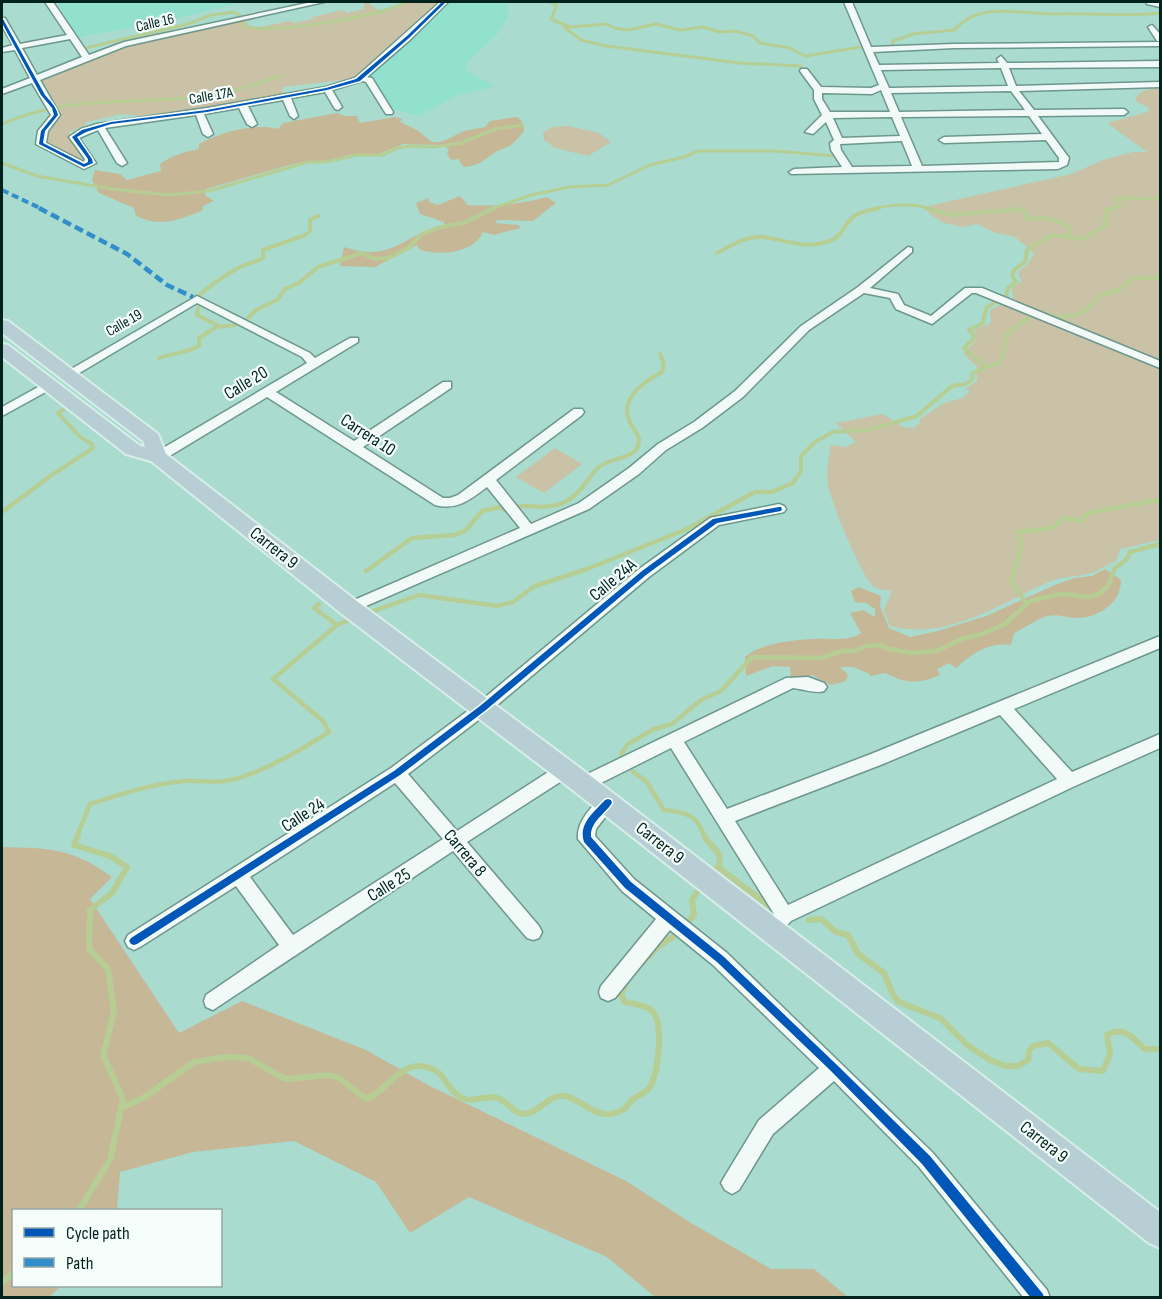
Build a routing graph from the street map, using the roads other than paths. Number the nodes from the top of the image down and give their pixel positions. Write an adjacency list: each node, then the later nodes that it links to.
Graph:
1 (49, 2): 11 (street)
2 (275, 2): 8 (street)
3 (320, 2): 8 (street, Calle 16)
4 (444, 2): 25 (street)
5 (848, 2): 16 (street)
6 (1150, 2): 7 (street)
7 (1161, 5)
8 (283, 9): 18 (street, Calle 16)
9 (2, 20): 15 (street)
10 (1152, 27): 12 (street)
11 (73, 36): 15 (street); 18 (street)
12 (1161, 39)
13 (1161, 44): 14 (street)
14 (993, 46): 16 (street); 20 (street)
15 (18, 47): 17 (street); 24 (street)
16 (868, 48): 22 (street)
17 (2, 50)
18 (87, 58): 24 (street, Calle 16)
19 (1161, 63): 21 (street)
20 (1004, 65): 21 (street); 22 (street); 28 (street)
21 (1082, 66): 27 (street)
22 (875, 68): 30 (street)
23 (804, 71): 31 (street)
24 (36, 77): 32 (street, Calle 16); 45 (street, Calle 17A)
25 (362, 78): 29 (street, Calle 17A); 40 (street)
26 (1161, 85): 27 (street)
27 (1097, 87): 28 (street); 34 (street)
28 (1013, 88): 30 (street); 38 (street)
29 (327, 89): 33 (street, Calle 17A); 37 (street)
30 (884, 89): 31 (street); 41 (street)
31 (818, 90): 42 (street)
32 (2, 92)
33 (286, 97): 35 (street, Calle 17A); 43 (street)
34 (1107, 98)
35 (243, 104): 39 (street, Calle 17A); 44 (street)
36 (1115, 105): 38 (street)
37 (338, 107)
38 (1030, 111): 41 (street); 48 (street)
39 (199, 112): 45 (street, Calle 17A); 47 (street)
40 (389, 112)
41 (895, 113): 42 (street); 49 (street)
42 (826, 115): 46 (street); 51 (street)
43 (294, 116)
44 (252, 124)
45 (100, 126): 52 (street)
46 (810, 132)
47 (208, 134)
48 (1047, 137): 50 (street); 53 (street)
49 (907, 138): 51 (street); 53 (street)
50 (944, 140)
51 (839, 141): 55 (street)
52 (122, 163)
53 (918, 168): 55 (street)
54 (794, 171): 55 (street)
55 (849, 171)
56 (908, 250): 57 (street)
57 (862, 289): 62 (street); 73 (street)
58 (4, 330): 63 (highway, Carrera 9)
59 (354, 340): 61 (street, Calle 20)
60 (2, 349): 64 (highway, Carrera 9)
61 (313, 363): 63 (street, Calle 19); 66 (street, Calle 20)
62 (1161, 365)
63 (67, 375): 70 (highway, Carrera 9)
64 (49, 385): 67 (street); 70 (highway, Carrera 9)
65 (447, 385): 69 (street)
66 (268, 392): 69 (street, Carrera 10); 70 (street, Calle 20)
67 (2, 412)
68 (578, 412): 71 (street)
69 (354, 447): 71 (street, Carrera 10)
70 (158, 457): 74 (highway, Carrera 9)
71 (489, 480): 73 (street)
72 (779, 509): 78 (street, Calle 24A)
73 (529, 530): 74 (street)
74 (350, 608): 78 (highway, Carrera 9)
75 (1161, 642): 77 (street)
76 (819, 687): 79 (street, Calle 25)
77 (1003, 707): 83 (street); 85 (street)
78 (483, 708): 81 (street, Calle 24); 82 (highway, Carrera 9)
79 (674, 739): 82 (street, Calle 25); 85 (street)
80 (1161, 741): 83 (street)
81 (397, 772): 86 (street, Carrera 8); 87 (street, Calle 24)
82 (574, 777): 84 (highway, Carrera 9); 86 (street, Calle 25)
83 (1069, 781): 89 (street)
84 (608, 803): 88 (street); 89 (highway, Carrera 9)
85 (724, 817): 89 (street)
86 (456, 842): 90 (street, Carrera 8); 92 (street, Calle 25)
87 (238, 875): 91 (street, Calle 24); 92 (street)
88 (668, 918): 93 (street); 95 (street)
89 (778, 922): 97 (highway, Carrera 9)
90 (532, 932)
91 (134, 941)
92 (291, 947): 94 (street, Calle 25)
93 (608, 992)
94 (213, 1001)
95 (834, 1068): 96 (street); 98 (street)
96 (732, 1183)
97 (1161, 1232)
98 (1039, 1298)

